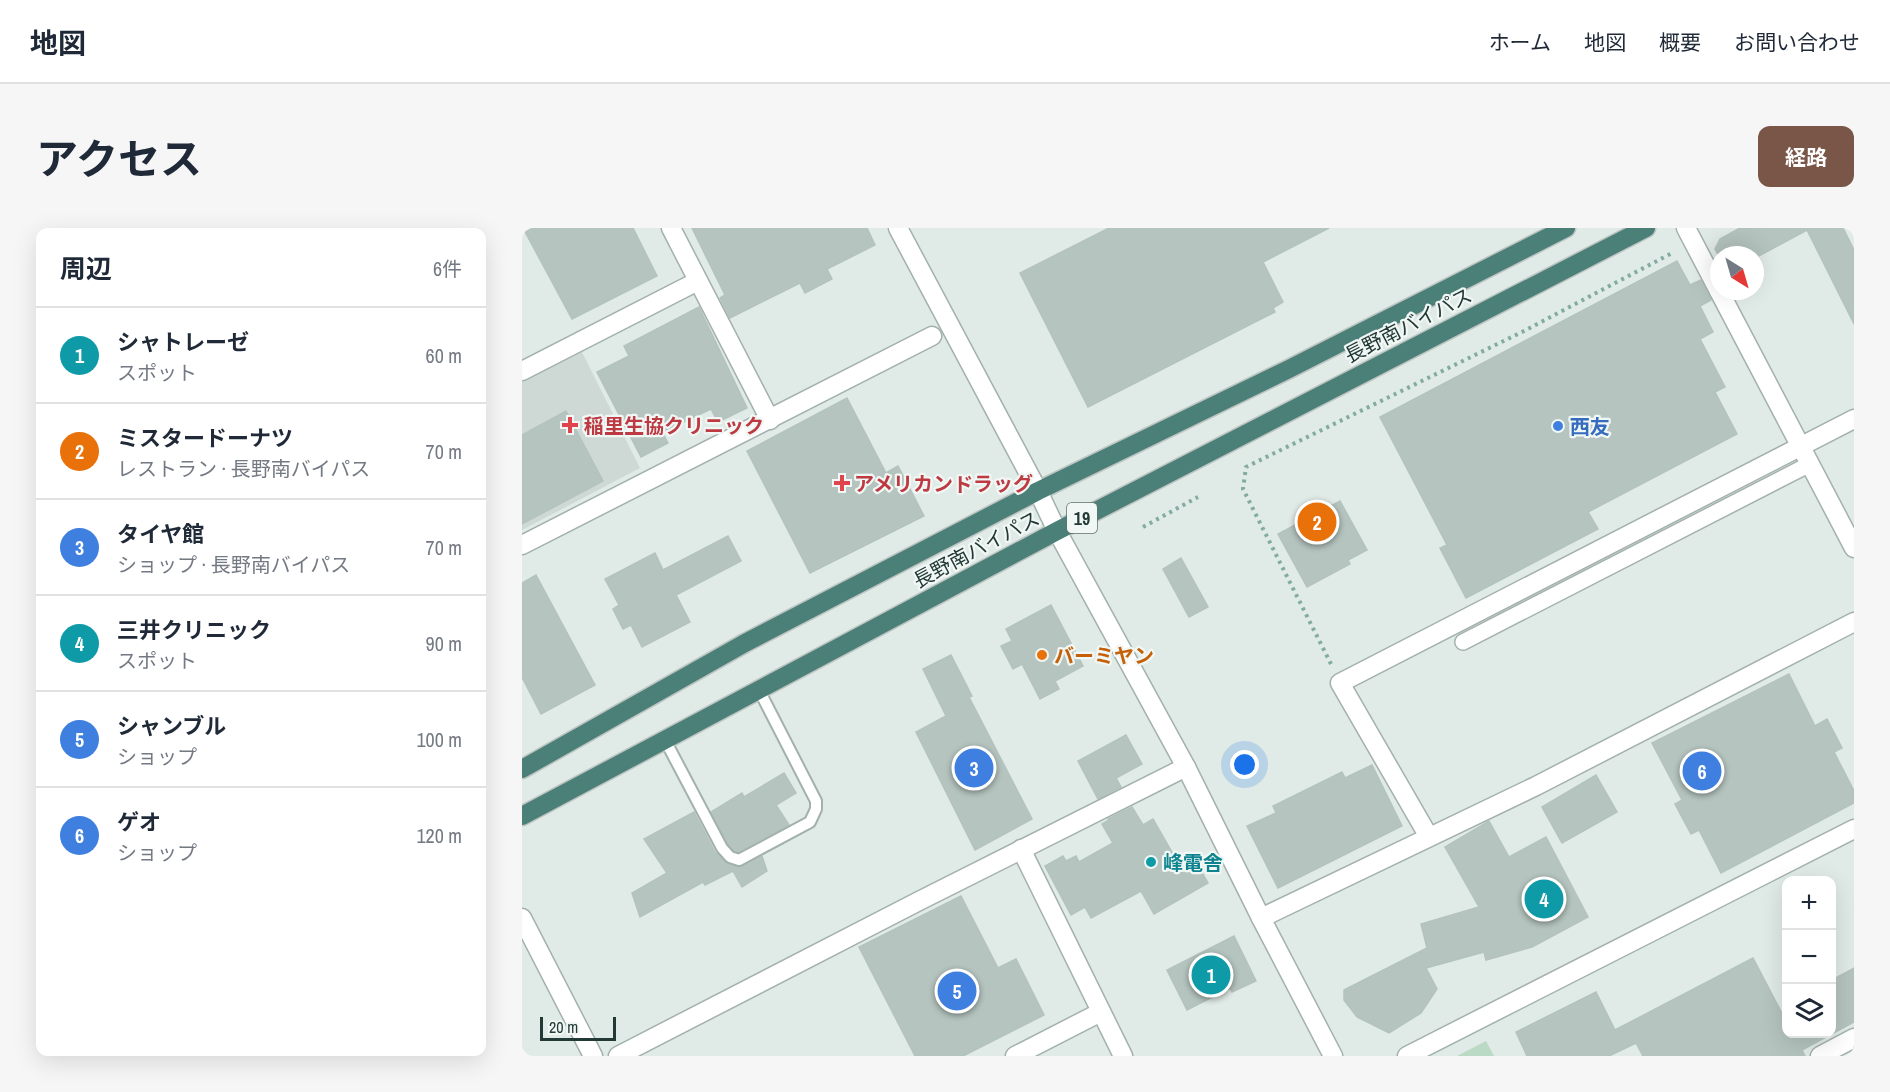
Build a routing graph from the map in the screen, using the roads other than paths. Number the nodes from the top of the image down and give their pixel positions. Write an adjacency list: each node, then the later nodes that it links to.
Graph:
1 (671, 228): 7 (street)
2 (898, 228): 15 (street)
3 (1566, 228): 15 (highway, 長野南バイパス / 19)
4 (1646, 228): 16 (highway, 長野南バイパス / 19)
5 (1686, 228): 6 (street)
6 (1710, 274)
7 (698, 281): 10 (street); 12 (street)
8 (1724, 300): 13 (street)
9 (932, 336): 12 (street)
10 (522, 371)
11 (1854, 419): 13 (street)
12 (770, 420): 17 (street)
13 (1800, 447): 14 (street); 27 (street)
14 (1810, 464): 18 (street); 20 (street)
15 (1038, 491): 16 (street); 24 (highway, 長野南バイパス / 19)
16 (1057, 531): 21 (highway, 長野南バイパス / 19); 23 (street)
17 (522, 545)
18 (1854, 548)
19 (1854, 622): 27 (street)
20 (1463, 642)
21 (759, 690): 22 (highway, 長野南バイパス / 19); 22 (lane)
22 (665, 740): 25 (highway, 長野南バイパス / 19)
23 (1186, 767): 28 (street); 30 (street)
24 (522, 769)
25 (522, 816)
26 (1854, 829): 38 (street)
27 (1428, 837): 30 (street)
28 (1021, 849): 31 (street); 34 (street)
29 (522, 918): 33 (street)
30 (1261, 918): 37 (street)
31 (1101, 1012): 35 (street); 36 (street)
32 (1854, 1038): 39 (street)
33 (593, 1056)
34 (618, 1056)
35 (1015, 1056)
36 (1123, 1056)
37 (1333, 1056)
38 (1407, 1056)
39 (1820, 1056)

